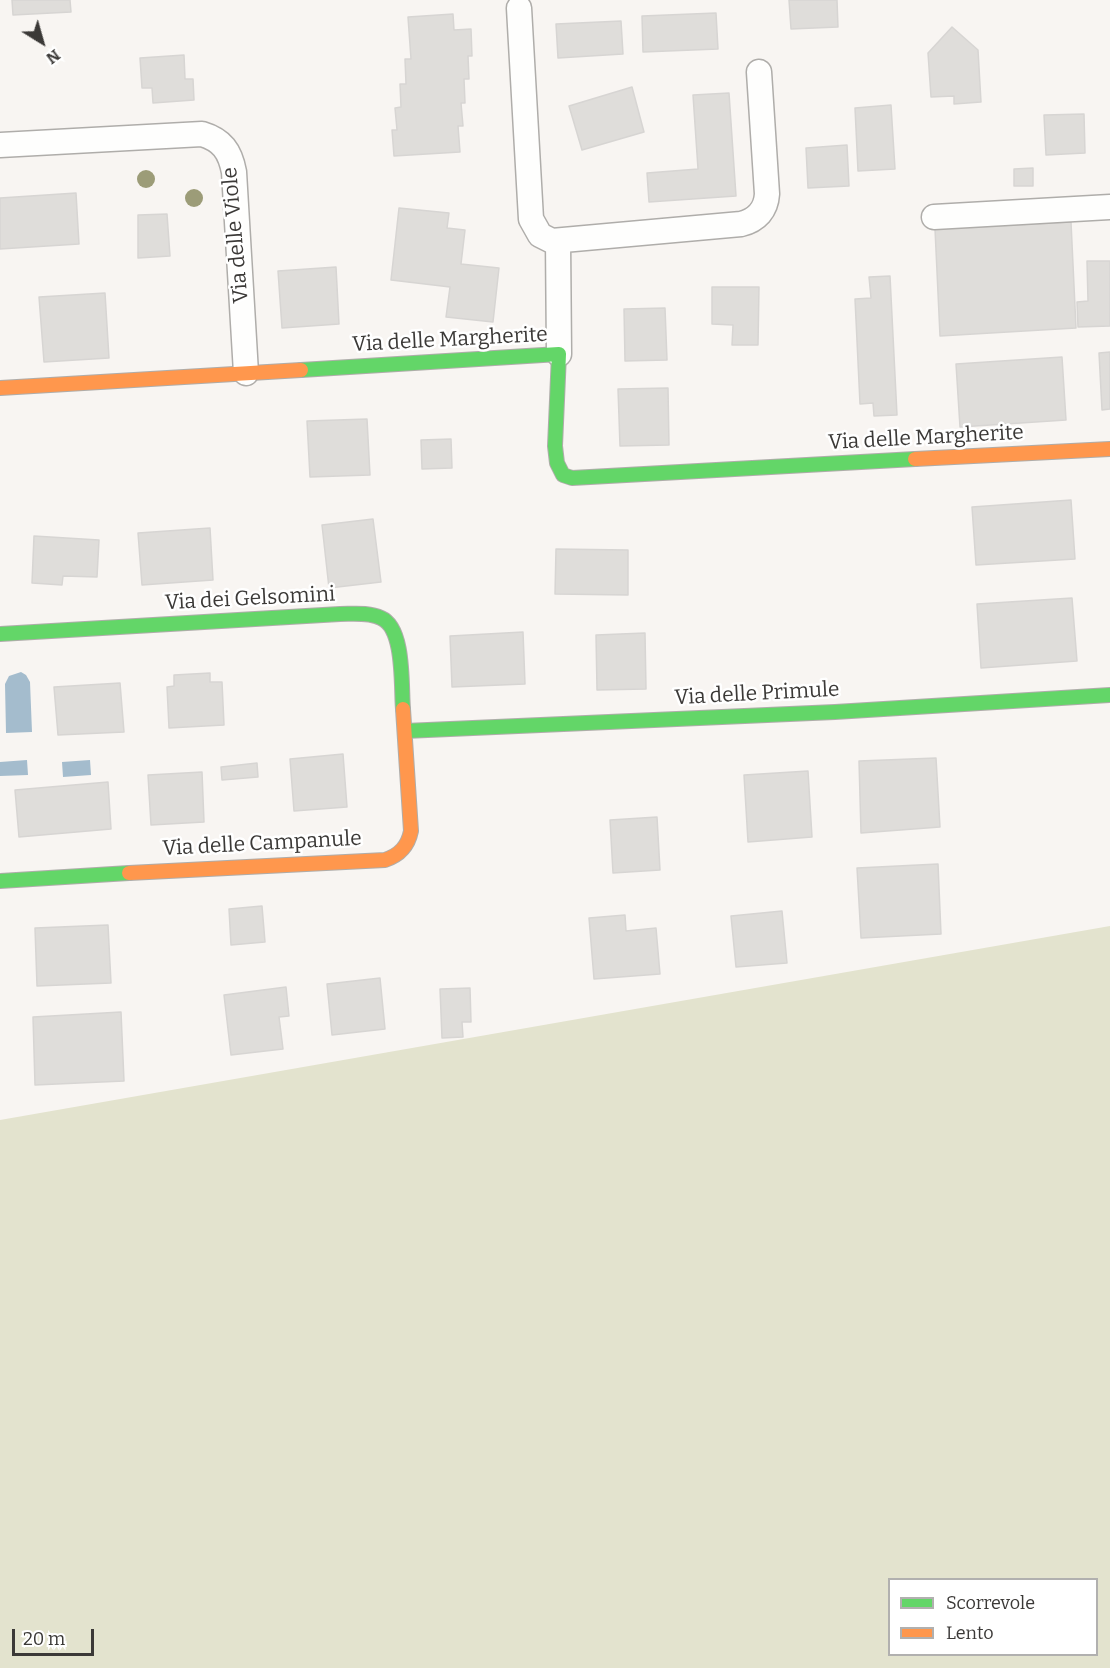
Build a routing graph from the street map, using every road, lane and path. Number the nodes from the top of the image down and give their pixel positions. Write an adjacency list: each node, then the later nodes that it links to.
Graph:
1 (519, 8): 6 (street)
2 (759, 72): 6 (street)
3 (0, 145): 8 (street, Via delle Viole)
4 (1110, 207): 5 (street)
5 (934, 217)
6 (558, 241): 7 (street)
7 (559, 354): 8 (street, Via delle Margherite); 10 (street, Via delle Margherite)
8 (246, 373): 9 (street, Via delle Margherite)
9 (0, 388)
10 (1110, 449)
11 (0, 634): 13 (street, Via dei Gelsomini)
12 (1110, 695): 13 (street, Via delle Primule)
13 (405, 731): 14 (street, Via delle Campanule)
14 (0, 881)

